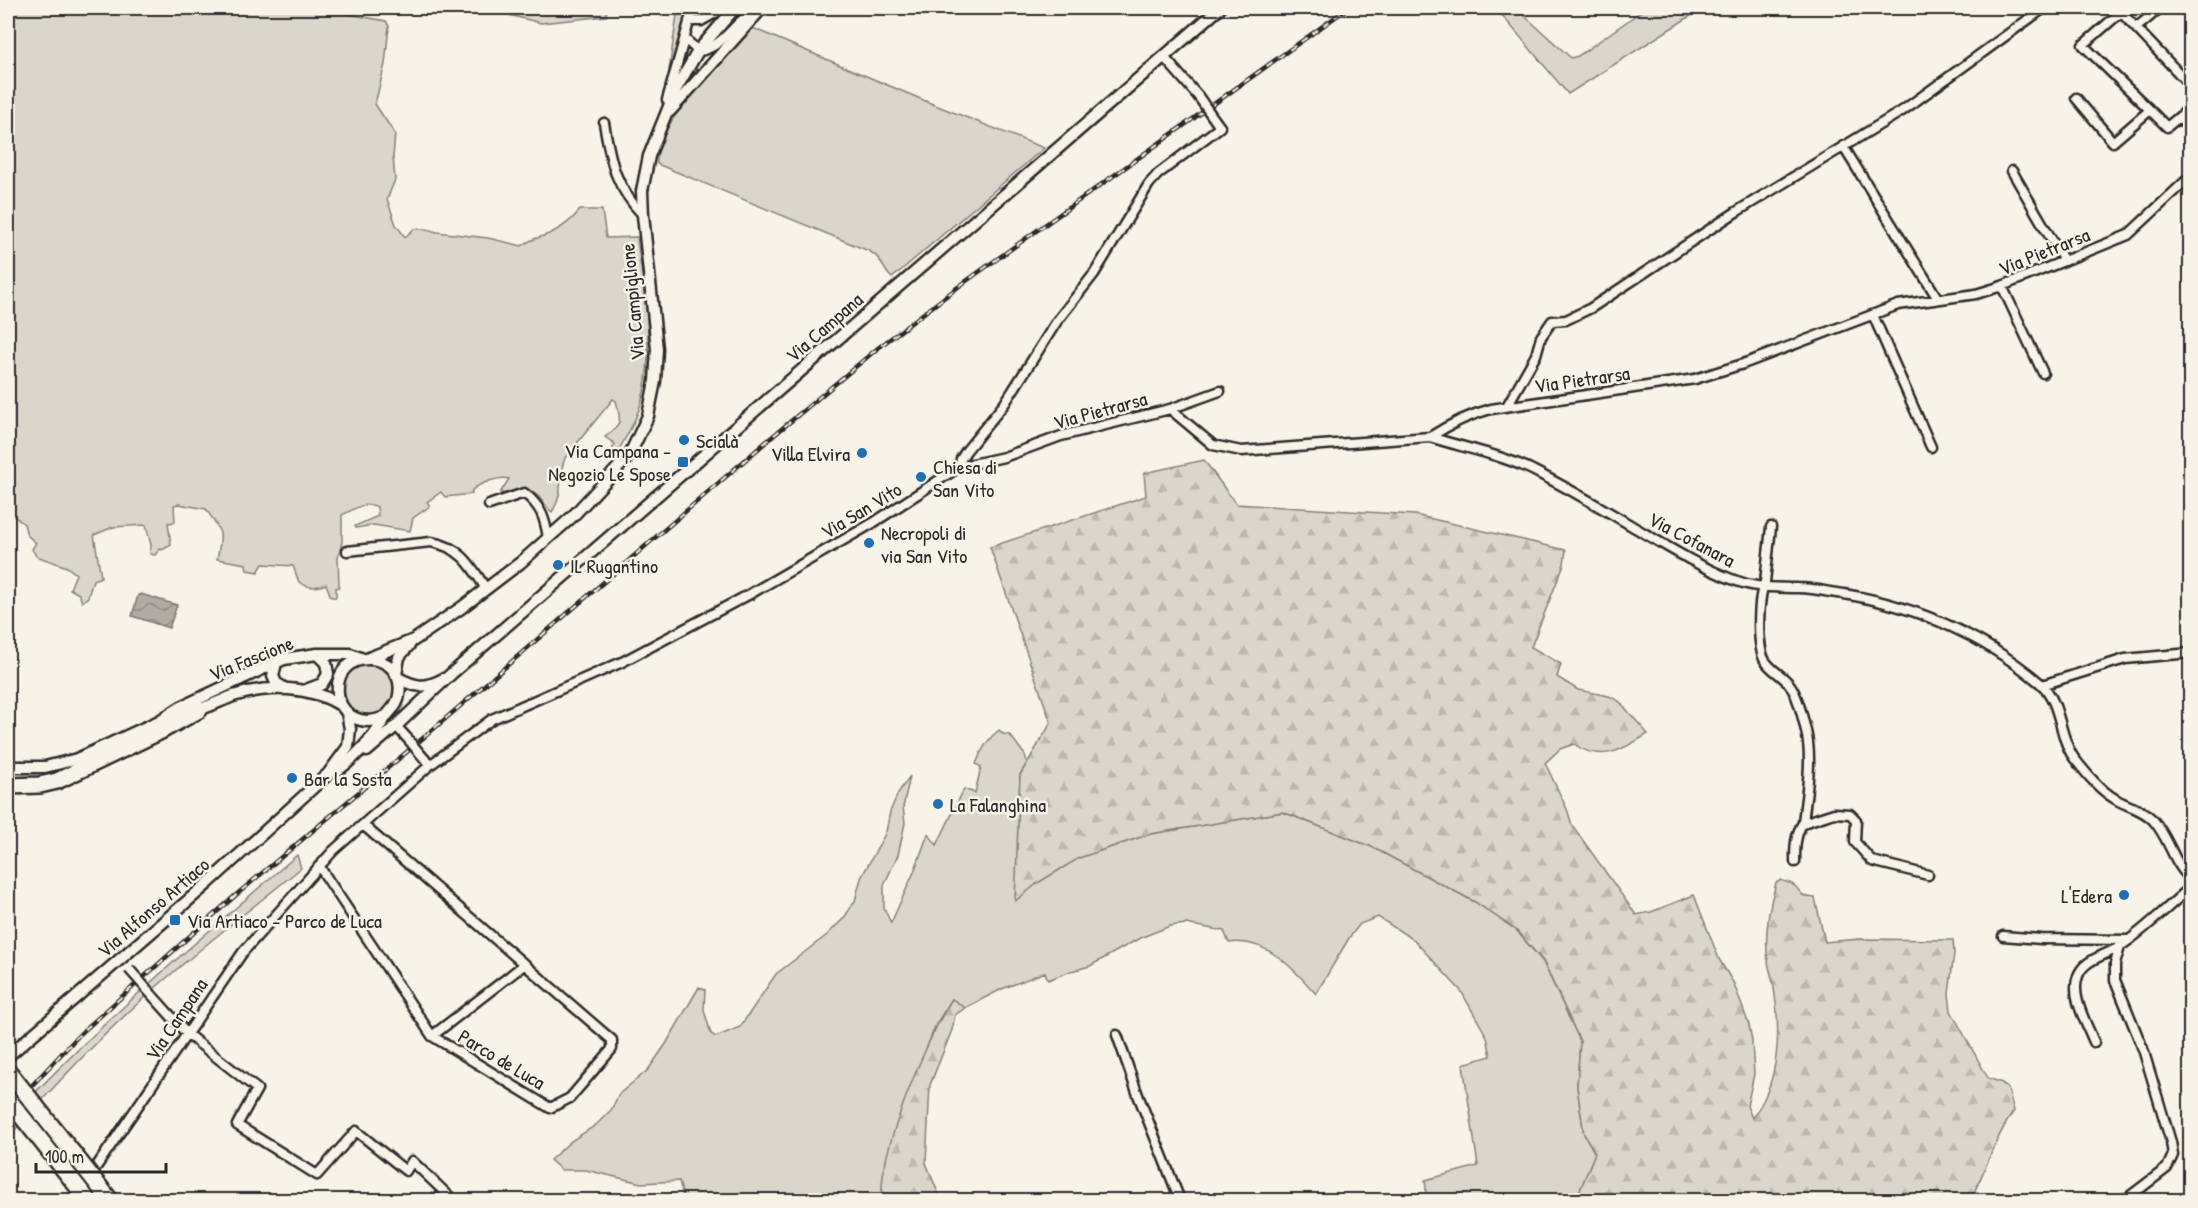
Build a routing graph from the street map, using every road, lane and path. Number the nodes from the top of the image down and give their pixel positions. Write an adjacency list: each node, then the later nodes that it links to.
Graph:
1 (693, 8): 10 (street, Via Campiglione)
2 (724, 8): 10 (street)
3 (735, 8): 13 (main road)
4 (1220, 8): 14 (main road, Via Campana)
5 (2044, 8): 23 (street)
6 (2160, 8): 11 (street)
7 (2183, 8): 9 (street)
8 (761, 9): 13 (street); 20 (main road)
9 (2190, 16)
10 (689, 21): 12 (street, Via Campiglione)
11 (2136, 28): 15 (street); 18 (street)
12 (684, 39): 13 (street); 20 (street, Via Campiglione)
13 (698, 51): 20 (main road)
14 (1164, 57): 37 (street, Via San Vito, bridge); 49 (main road, Via Campana)
15 (2190, 85)
16 (2076, 98): 18 (street)
17 (2190, 108): 19 (street)
18 (2150, 110): 19 (street)
19 (2179, 117): 22 (street)
20 (662, 120): 26 (main road, Via Campiglione)
21 (604, 123): 26 (street)
22 (2190, 130)
23 (1843, 146): 29 (street); 33 (street)
24 (2012, 171): 27 (street)
25 (2190, 177): 27 (street, Via Pietrarsa)
26 (643, 215): 40 (main road, Via Campiglione)
27 (2064, 261): 28 (street, Via Pietrarsa)
28 (2002, 286): 29 (street, Via Pietrarsa); 31 (street)
29 (1938, 299): 30 (street, Via Pietrarsa)
30 (1873, 315): 33 (street, Via Pietrarsa); 36 (street)
31 (2043, 373)
32 (1220, 391): 34 (street)
33 (1507, 406): 35 (street, Via Pietrarsa)
34 (1170, 409): 35 (street, Via Pietrarsa); 37 (street, Via Pietrarsa)
35 (1430, 437): 43 (street, Via Cofanara)
36 (1931, 447)
37 (960, 467): 61 (street, Via San Vito)
38 (489, 505): 40 (street)
39 (1771, 527): 43 (street)
40 (548, 538): 42 (main road, Via Campiglione)
41 (347, 551): 42 (street)
42 (486, 588): 44 (main road, Via Campiglione)
43 (1761, 588): 51 (street, Via Cofanara); 65 (street)
44 (414, 640): 47 (main road, Via Campiglione); 50 (main road, Via Campiglione)
45 (2190, 651): 51 (street)
46 (317, 654): 47 (main road, Via Fascione); 48 (main road, Via Fascione); 53 (main road)
47 (366, 659): 50 (main road); 55 (main road)
48 (276, 663): 52 (main road); 58 (main road, Via Fascione)
49 (451, 674): 50 (main road, Via Campana); 54 (main road, Via Campana)
50 (397, 677): 57 (main road)
51 (2042, 685): 70 (street, Via Cofanara)
52 (284, 688): 53 (main road, Via Fascione); 56 (main road, Via Fascione)
53 (304, 691): 55 (main road, Via Fascione)
54 (422, 703): 57 (main road); 59 (main road, Via Campana)
55 (344, 709): 57 (main road); 63 (main road)
56 (199, 710): 58 (main road, Via Fascione); 64 (highway)
57 (388, 715): 60 (main road)
58 (159, 721): 62 (main road, Via Fascione)
59 (396, 726): 60 (main road, Via Campana); 61 (street, bridge)
60 (346, 764): 63 (main road)
61 (430, 765): 66 (street, Via San Vito)
62 (8, 767)
63 (320, 782): 75 (main road, Via Alfonso Artiaco)
64 (8, 786)
65 (1803, 823): 67 (street); 69 (street)
66 (363, 825): 68 (street, Via Campana); 76 (street, Parco de Luca)
67 (1795, 862)
68 (319, 866): 77 (street, Via Campana); 79 (street, Parco de Luca)
69 (1928, 875)
70 (2190, 878)
71 (2190, 888): 73 (street)
72 (2003, 936): 73 (street)
73 (2128, 940): 74 (street)
74 (2120, 946): 80 (street); 89 (street)
75 (120, 959): 77 (street, bridge); 81 (main road, Via Alfonso Artiaco)
76 (525, 964): 79 (street); 79 (street, Parco de Luca)
77 (188, 1034): 84 (street, Via Campana); 87 (street)
78 (1116, 1035): 88 (street)
79 (432, 1036)
80 (2094, 1042)
81 (8, 1056)
82 (8, 1071): 86 (highway, bridge)
83 (8, 1099): 85 (highway, bridge)
84 (71, 1200)
85 (88, 1200)
86 (110, 1200)
87 (453, 1200)
88 (1180, 1200)
89 (2125, 1200)

